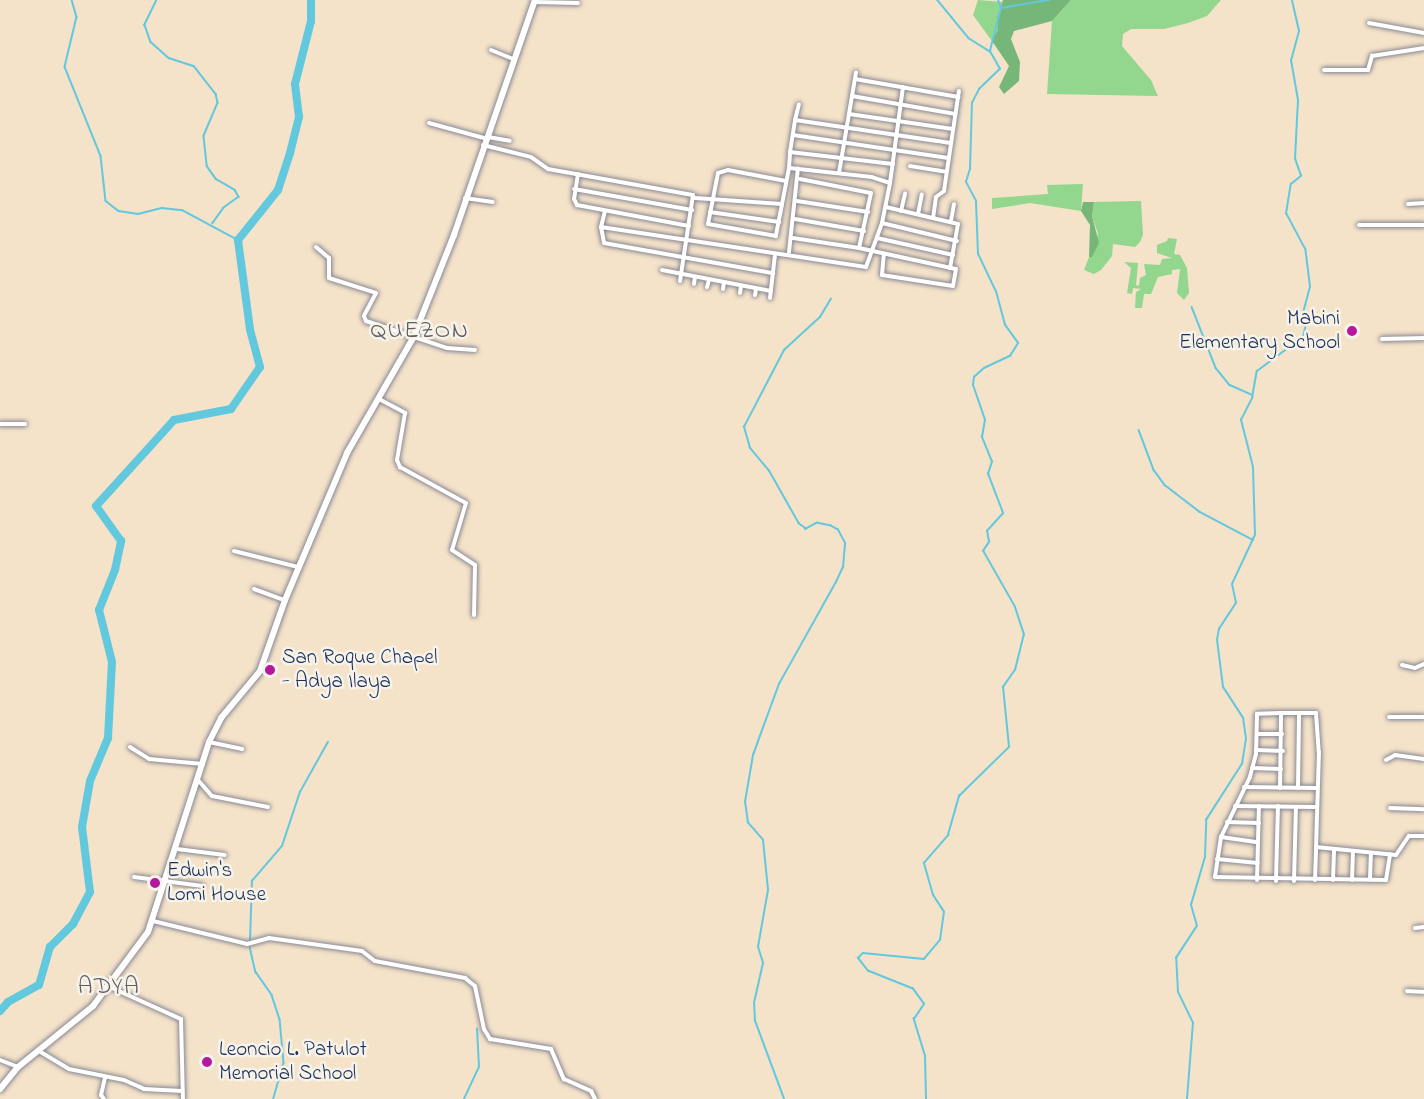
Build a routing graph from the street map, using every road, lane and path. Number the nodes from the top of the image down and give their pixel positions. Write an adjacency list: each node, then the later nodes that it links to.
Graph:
1 (535, 1): 2 (street); 7 (street)
2 (578, 3)
3 (1369, 23): 4 (street)
4 (1424, 33)
5 (1424, 48): 8 (street)
6 (491, 50): 7 (street)
7 (513, 59): 26 (street)
8 (1324, 70)
9 (856, 72): 10 (street)
10 (855, 79): 11 (street); 13 (street)
11 (903, 87): 14 (street); 16 (street)
12 (959, 91): 14 (street)
13 (852, 96): 16 (street); 17 (street)
14 (958, 97): 18 (street)
15 (799, 104): 19 (street)
16 (900, 104): 18 (street); 20 (street)
17 (849, 114): 20 (street); 22 (street)
18 (955, 114): 23 (street)
19 (795, 120): 22 (street); 25 (street)
20 (898, 120): 23 (street); 24 (street)
21 (429, 123): 26 (street)
22 (846, 129): 24 (street); 29 (street)
23 (953, 129): 28 (street)
24 (896, 134): 28 (street); 30 (street)
25 (793, 135): 29 (street); 31 (street)
26 (484, 140): 27 (street); 40 (street); 48 (street)
27 (510, 141)
28 (950, 143): 33 (street)
29 (844, 144): 30 (street); 32 (street)
30 (895, 150): 33 (street); 34 (street)
31 (790, 152): 32 (street); 36 (street)
32 (841, 158): 34 (street); 39 (street)
33 (948, 158): 38 (street)
34 (892, 164): 43 (street)
35 (910, 166): 38 (street)
36 (789, 168): 37 (street); 42 (street)
37 (798, 168): 39 (street); 41 (street)
38 (946, 172): 63 (street)
39 (838, 173): 43 (street)
40 (578, 174): 44 (street); 49 (street)
41 (800, 179): 50 (street); 61 (street)
42 (786, 181): 47 (street); 53 (street)
43 (890, 183): 56 (street)
44 (574, 189): 57 (street); 58 (street)
45 (905, 193): 59 (street)
46 (922, 194): 62 (street)
47 (713, 196): 49 (street); 53 (street); 60 (street)
48 (464, 198): 51 (street); 102 (street)
49 (695, 198): 57 (street)
50 (797, 201): 61 (street); 64 (street)
51 (493, 202)
52 (1424, 203): 55 (street)
53 (782, 204): 66 (street)
54 (954, 204): 65 (street)
55 (1408, 204)
56 (886, 207): 59 (street); 67 (street)
57 (692, 210): 70 (street)
58 (605, 211): 70 (street); 71 (street)
59 (901, 211): 62 (street)
60 (710, 212): 66 (street); 66 (street)
61 (868, 212): 72 (street)
62 (918, 214): 63 (street)
63 (933, 218): 65 (street)
64 (795, 219): 72 (street); 73 (street)
65 (951, 221): 76 (street)
66 (779, 222)
67 (882, 224): 74 (street); 76 (street)
68 (1359, 225): 69 (street)
69 (1424, 225)
70 (689, 226): 75 (street)
71 (601, 227): 75 (street); 82 (street)
72 (864, 231): 78 (street)
73 (793, 238): 78 (street); 80 (street)
74 (877, 238): 79 (street); 84 (street)
75 (685, 240): 82 (street); 83 (street)
76 (957, 241): 84 (street)
77 (316, 247): 102 (street)
78 (859, 248): 79 (street)
79 (874, 251): 80 (street); 81 (street)
80 (789, 252): 83 (street)
81 (884, 254): 85 (street); 85 (street)
82 (682, 255): 87 (street); 88 (street)
83 (775, 255): 87 (street)
84 (953, 255): 85 (street)
85 (950, 268)
86 (662, 270): 88 (street)
87 (773, 273): 98 (street)
88 (681, 274): 89 (street); 91 (street)
89 (695, 277): 90 (street); 93 (street)
90 (709, 280): 92 (street); 95 (street)
91 (680, 281)
92 (724, 282): 94 (street); 97 (street)
93 (694, 284)
94 (741, 286): 96 (street); 99 (street)
95 (707, 287)
96 (756, 289): 98 (street); 100 (street)
97 (723, 290)
98 (771, 291): 101 (street)
99 (740, 293)
100 (755, 295)
101 (770, 298)
102 (412, 338): 105 (street); 106 (street)
103 (1424, 338): 104 (street)
104 (1382, 339)
105 (475, 350)
106 (378, 398): 110 (street); 113 (street)
107 (0, 424): 108 (street)
108 (25, 424)
109 (234, 551): 110 (street)
110 (298, 567): 112 (street)
111 (254, 589): 112 (street)
112 (285, 600): 124 (street)
113 (474, 615)
114 (1424, 664): 115 (street)
115 (1402, 665)
116 (1317, 709): 119 (street)
117 (1281, 713): 118 (street); 122 (street); 123 (street)
118 (1299, 713): 119 (street); 137 (street)
119 (1318, 715): 138 (street)
120 (1389, 717): 121 (street)
121 (1424, 717)
122 (1258, 734): 123 (street); 127 (street)
123 (1282, 734): 128 (street)
124 (209, 742): 126 (street); 131 (street)
125 (130, 747): 131 (street)
126 (242, 749)
127 (1256, 750): 128 (street); 132 (street)
128 (1283, 751): 133 (street)
129 (1424, 759): 130 (street)
130 (1386, 760)
131 (202, 764): 134 (street)
132 (1252, 768): 133 (street); 135 (street)
133 (1281, 769): 136 (street)
134 (198, 780): 142 (street); 153 (street)
135 (1244, 787): 136 (street); 139 (street)
136 (1280, 788): 137 (street)
137 (1298, 788): 138 (street)
138 (1316, 788): 144 (street)
139 (1235, 806): 140 (street); 147 (street)
140 (1259, 806): 141 (street); 148 (street)
141 (1278, 806): 143 (street); 168 (street)
142 (268, 807)
143 (1296, 807): 144 (street); 169 (street)
144 (1315, 807): 152 (street)
145 (1390, 808): 146 (street)
146 (1424, 809)
147 (1227, 822): 148 (street); 150 (street)
148 (1259, 823): 151 (street)
149 (1424, 836): 157 (street)
150 (1221, 837): 151 (street); 159 (street)
151 (1258, 842): 160 (street)
152 (1316, 847): 154 (street); 166 (street)
153 (177, 849): 158 (street); 164 (street)
154 (1334, 850): 155 (street); 167 (street)
155 (1353, 851): 156 (street); 162 (street)
156 (1371, 853): 157 (street); 163 (street)
157 (1390, 854): 163 (street)
158 (225, 855)
159 (1217, 859): 160 (street); 165 (street)
160 (1258, 863): 165 (street)
161 (134, 877): 164 (street)
162 (1352, 879): 163 (street); 167 (street)
163 (1370, 879)
164 (167, 880): 170 (street); 171 (street)
165 (1257, 880): 168 (street)
166 (1315, 880): 167 (street); 169 (street)
167 (1333, 880)
168 (1276, 881): 169 (street)
169 (1294, 881)
170 (202, 886)
171 (153, 921): 174 (street); 185 (street)
172 (1424, 927): 173 (street)
173 (1415, 928)
174 (110, 987): 177 (street); 182 (street)
175 (1407, 992): 176 (street)
176 (1424, 992)
177 (38, 1051): 179 (street); 180 (street)
178 (0, 1060): 179 (street)
179 (18, 1067): 181 (street)
180 (105, 1078): 182 (street); 183 (street)
181 (0, 1089)
182 (182, 1091): 184 (street)
183 (104, 1099)
184 (183, 1099)
185 (595, 1099)

